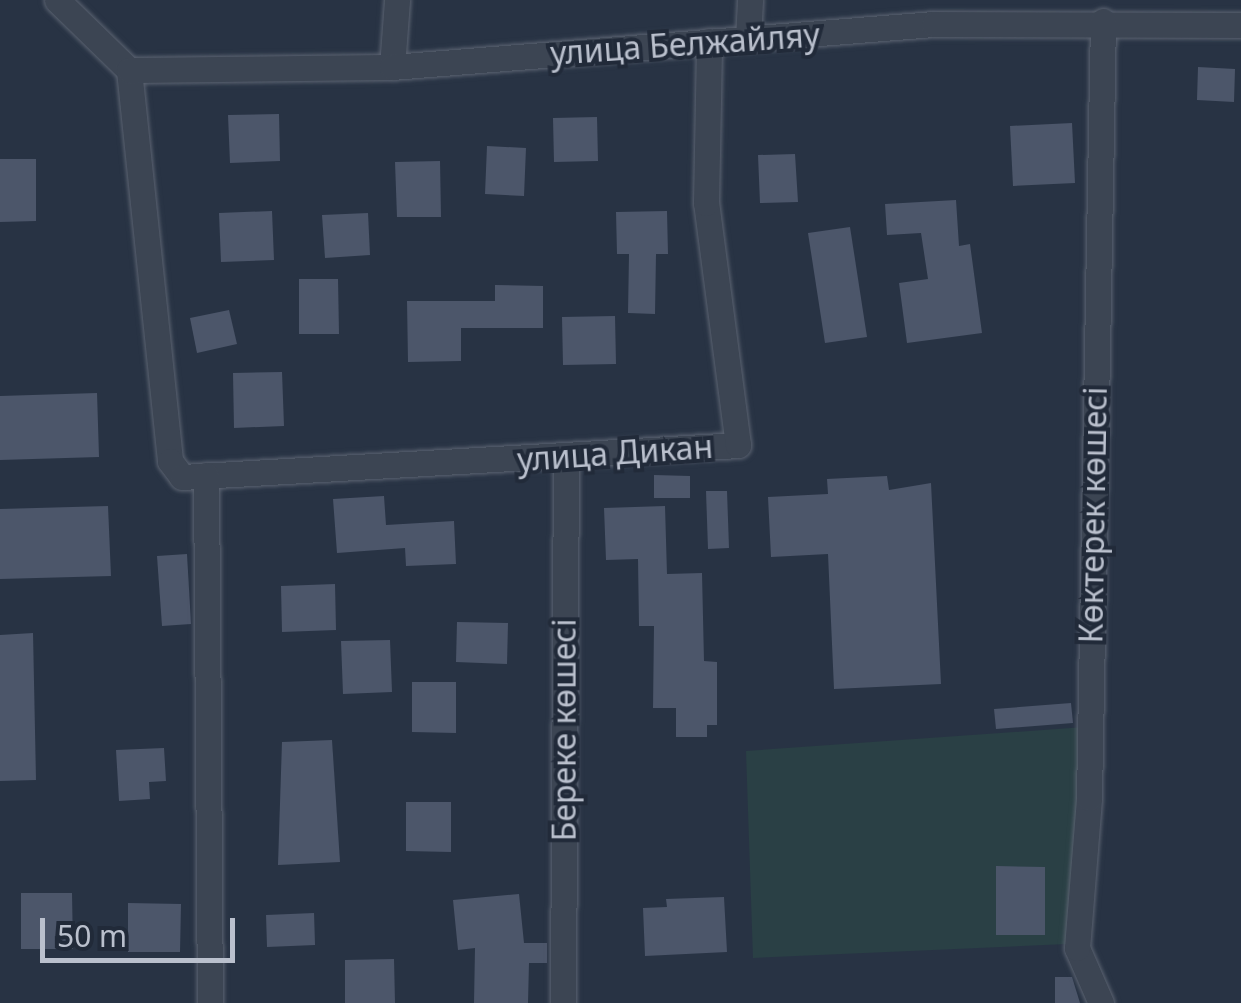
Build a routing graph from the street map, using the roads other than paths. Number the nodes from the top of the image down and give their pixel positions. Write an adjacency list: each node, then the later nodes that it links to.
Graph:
1 (57, 0): 10 (street)
2 (396, 0): 9 (street)
3 (750, 0): 7 (street)
4 (935, 12): 5 (street, улица Белжайляу); 7 (street, улица Белжайляу)
5 (1103, 22): 6 (street, улица Белжайляу); 15 (street, Көктерек көшесі)
6 (1241, 25)
7 (748, 40): 8 (street, улица Белжайляу)
8 (709, 41): 9 (street, улица Белжайляу); 11 (street, улица Дикан)
9 (392, 67): 10 (street, улица Белжайляу)
10 (129, 70): 12 (street)
11 (566, 457): 12 (street, улица Дикан); 14 (street, Береке көшесі)
12 (206, 475): 13 (street)
13 (210, 1003)
14 (563, 1003)
15 (1100, 1003)

